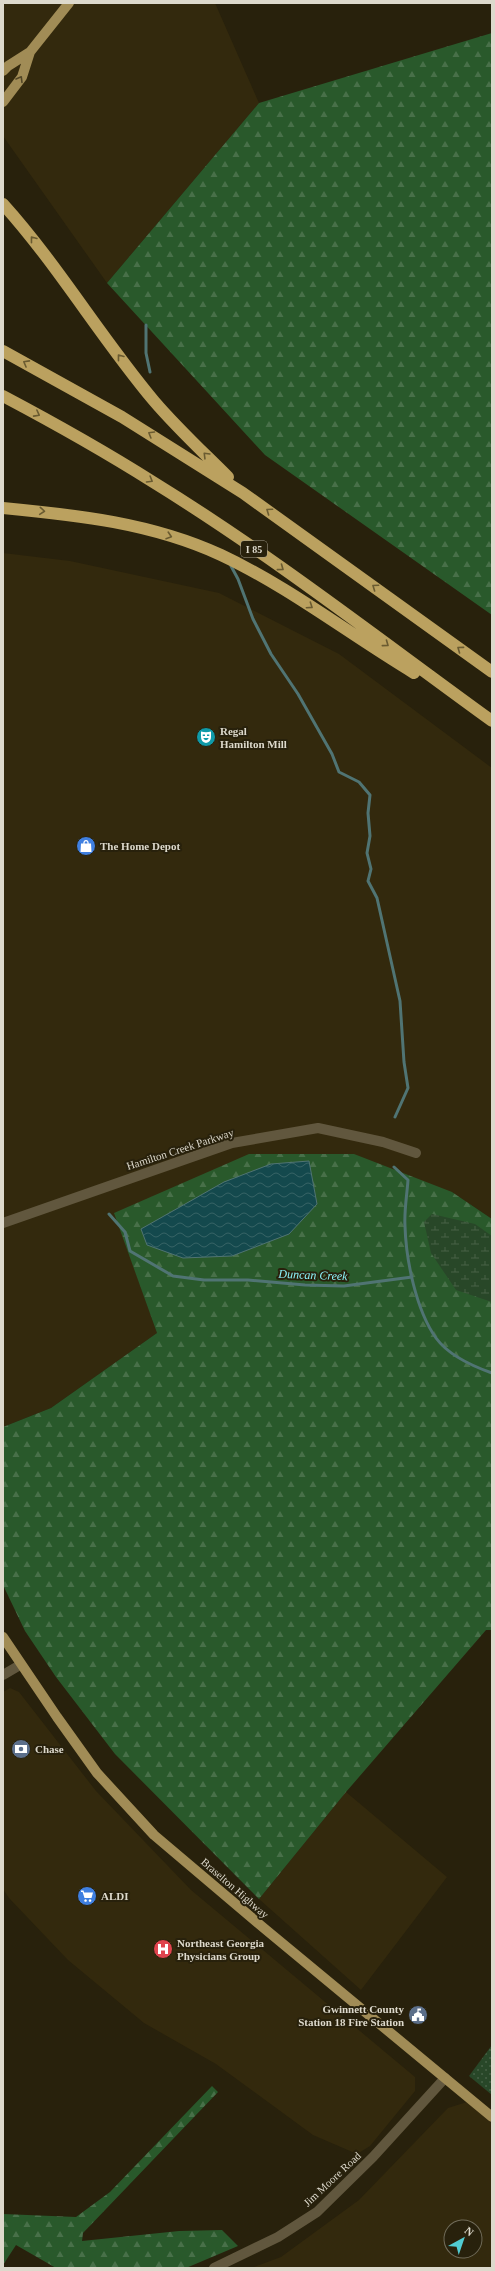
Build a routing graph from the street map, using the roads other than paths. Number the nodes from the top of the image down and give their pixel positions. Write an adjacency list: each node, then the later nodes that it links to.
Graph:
1 (69, 3): 2 (main road)
2 (30, 52): 3 (main road); 4 (main road, one-way to 2)
3 (3, 71)
4 (3, 102)
5 (3, 204): 8 (highway, one-way to 5)
6 (3, 351): 8 (highway, one-way to 6)
7 (3, 396): 11 (highway, I 85, one-way to 11)
8 (243, 493): 10 (highway, one-way to 8)
9 (3, 508): 11 (highway, one-way to 11)
10 (492, 672)
11 (488, 718)
12 (416, 1153): 13 (street, Hamilton Creek Parkway)
13 (3, 1223)
14 (3, 1637): 15 (main road, Braselton Highway)
15 (20, 1665): 16 (street); 17 (main road, Braselton Highway)
16 (3, 1675)
17 (444, 2078): 18 (main road, Braselton Highway); 19 (street, Jim Moore Road)
18 (492, 2117)
19 (214, 2268)

